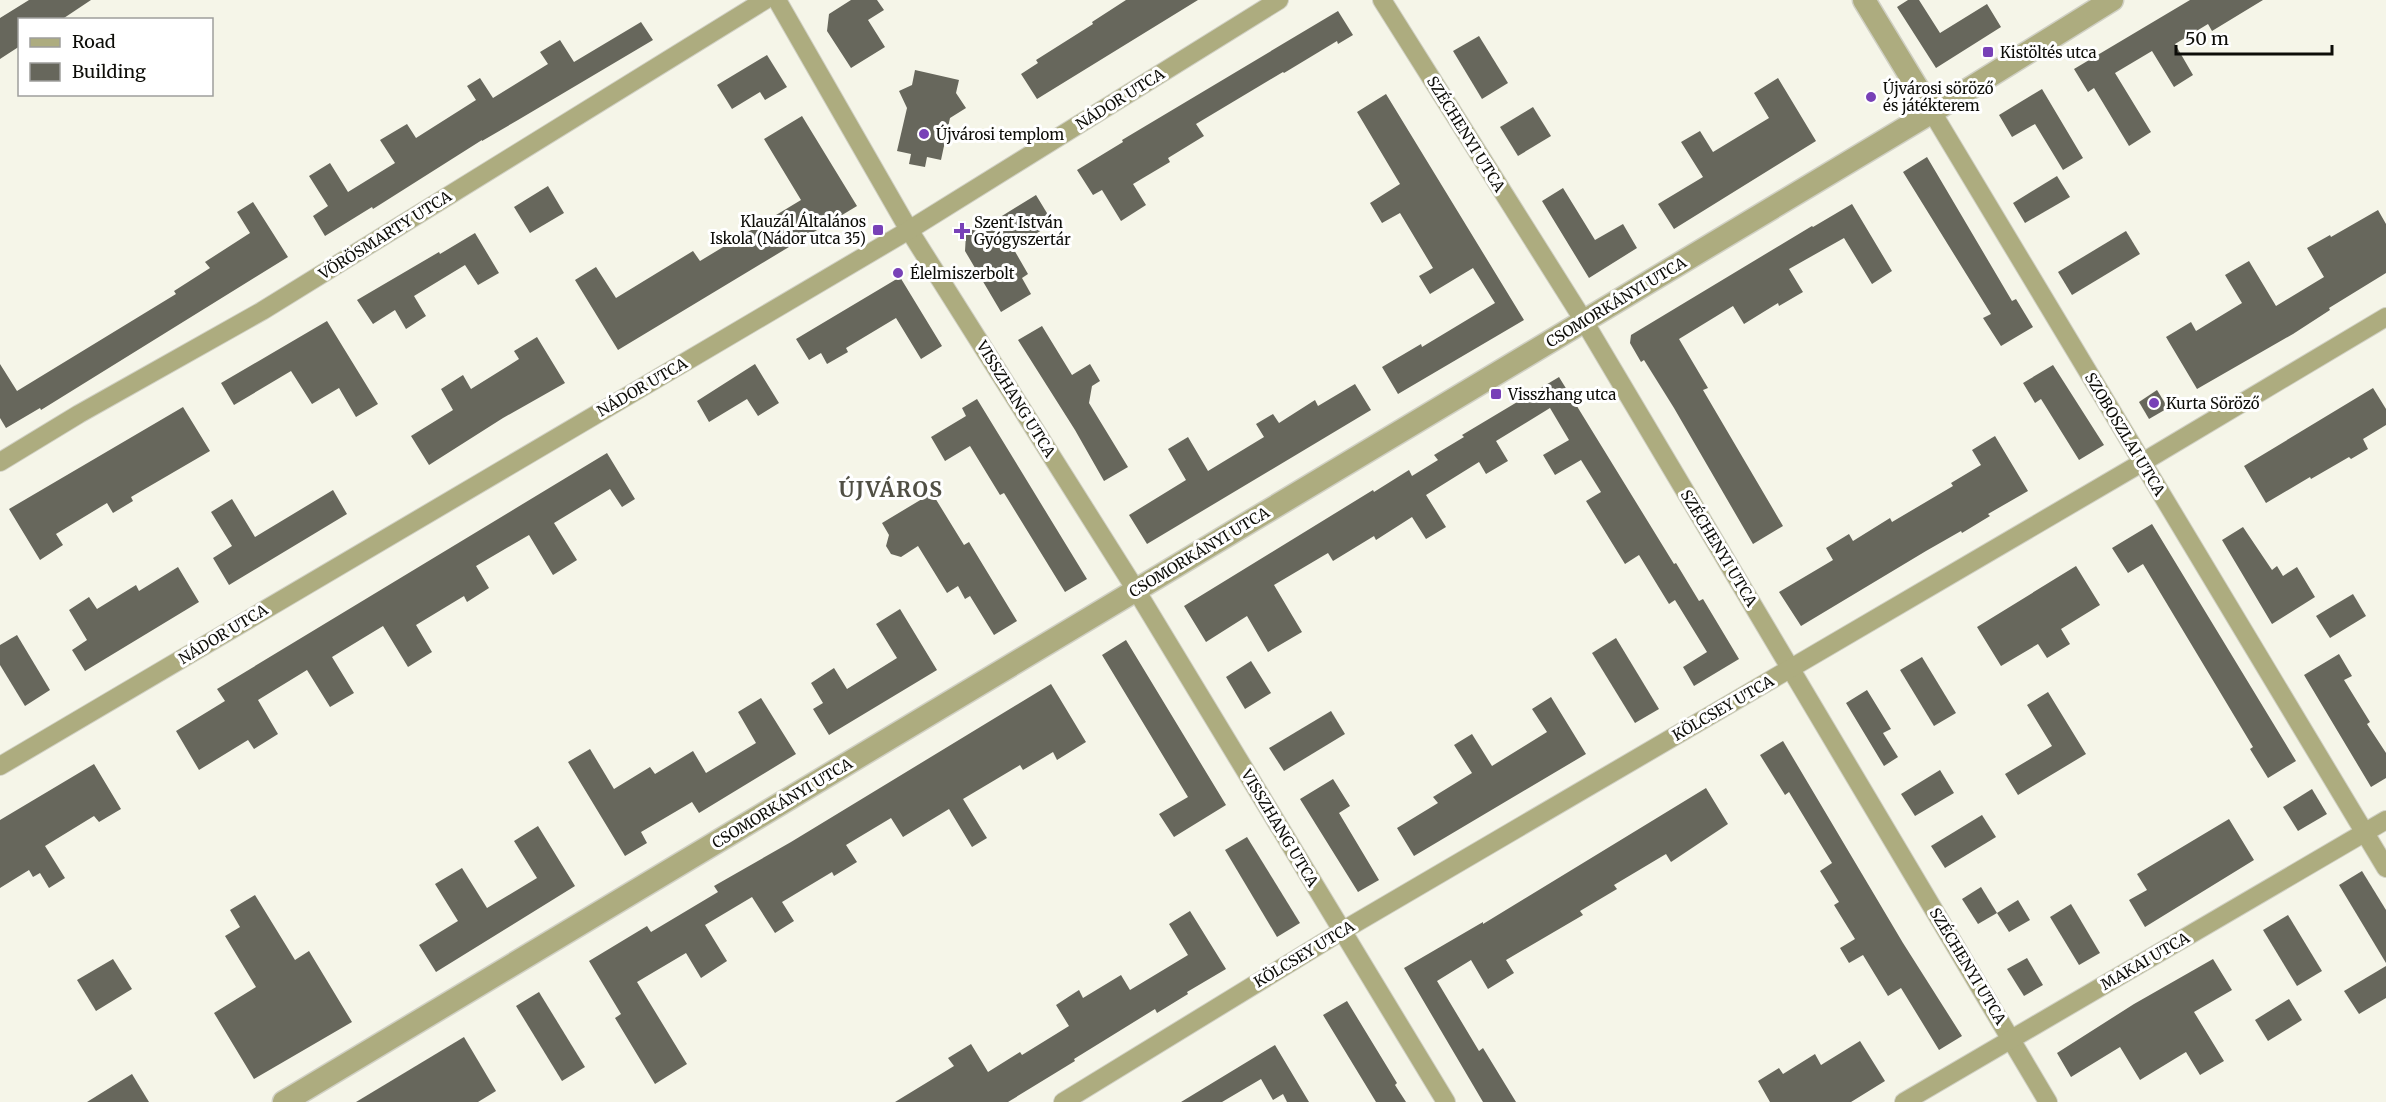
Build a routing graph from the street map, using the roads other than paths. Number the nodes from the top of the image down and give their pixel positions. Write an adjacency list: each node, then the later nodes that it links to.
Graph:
1 (765, 0): 11 (street, VÖRÖSMARTY UTCA)
2 (777, 0): 8 (street, VISSZHANG UTCA)
3 (1279, 0): 8 (street, NÁDOR UTCA)
4 (1382, 0): 10 (street, SZÉCHENYI UTCA)
5 (1864, 0): 7 (street, SZOBOSZLAI UTCA)
6 (2112, 0): 7 (street, CSOMORKÁNYI UTCA)
7 (1932, 112): 10 (street, CSOMORKÁNYI UTCA); 12 (street, SZOBOSZLAI UTCA)
8 (909, 230): 13 (street, VISSZHANG UTCA); 15 (street, NÁDOR UTCA)
9 (2386, 317): 12 (street, KÖLCSEY UTCA)
10 (1584, 321): 13 (street, CSOMORKÁNYI UTCA); 14 (street, SZÉCHENYI UTCA)
11 (0, 462)
12 (2143, 462): 14 (street, KÖLCSEY UTCA); 17 (street, SZOBOSZLAI UTCA)
13 (1136, 590): 19 (street, VISSZHANG UTCA); 21 (street, CSOMORKÁNYI UTCA)
14 (1791, 668): 19 (street, KÖLCSEY UTCA); 20 (street, SZÉCHENYI UTCA)
15 (0, 766)
16 (2386, 820): 17 (street, MAKAI UTCA)
17 (2365, 834): 18 (street, SZOBOSZLAI UTCA); 20 (street, MAKAI UTCA)
18 (2386, 868)
19 (1342, 931): 22 (street, KÖLCSEY UTCA); 23 (street, VISSZHANG UTCA)
20 (2011, 1040): 24 (street, MAKAI UTCA); 25 (street, SZÉCHENYI UTCA)
21 (284, 1102)
22 (1063, 1102)
23 (1446, 1102)
24 (1904, 1102)
25 (2048, 1102)

